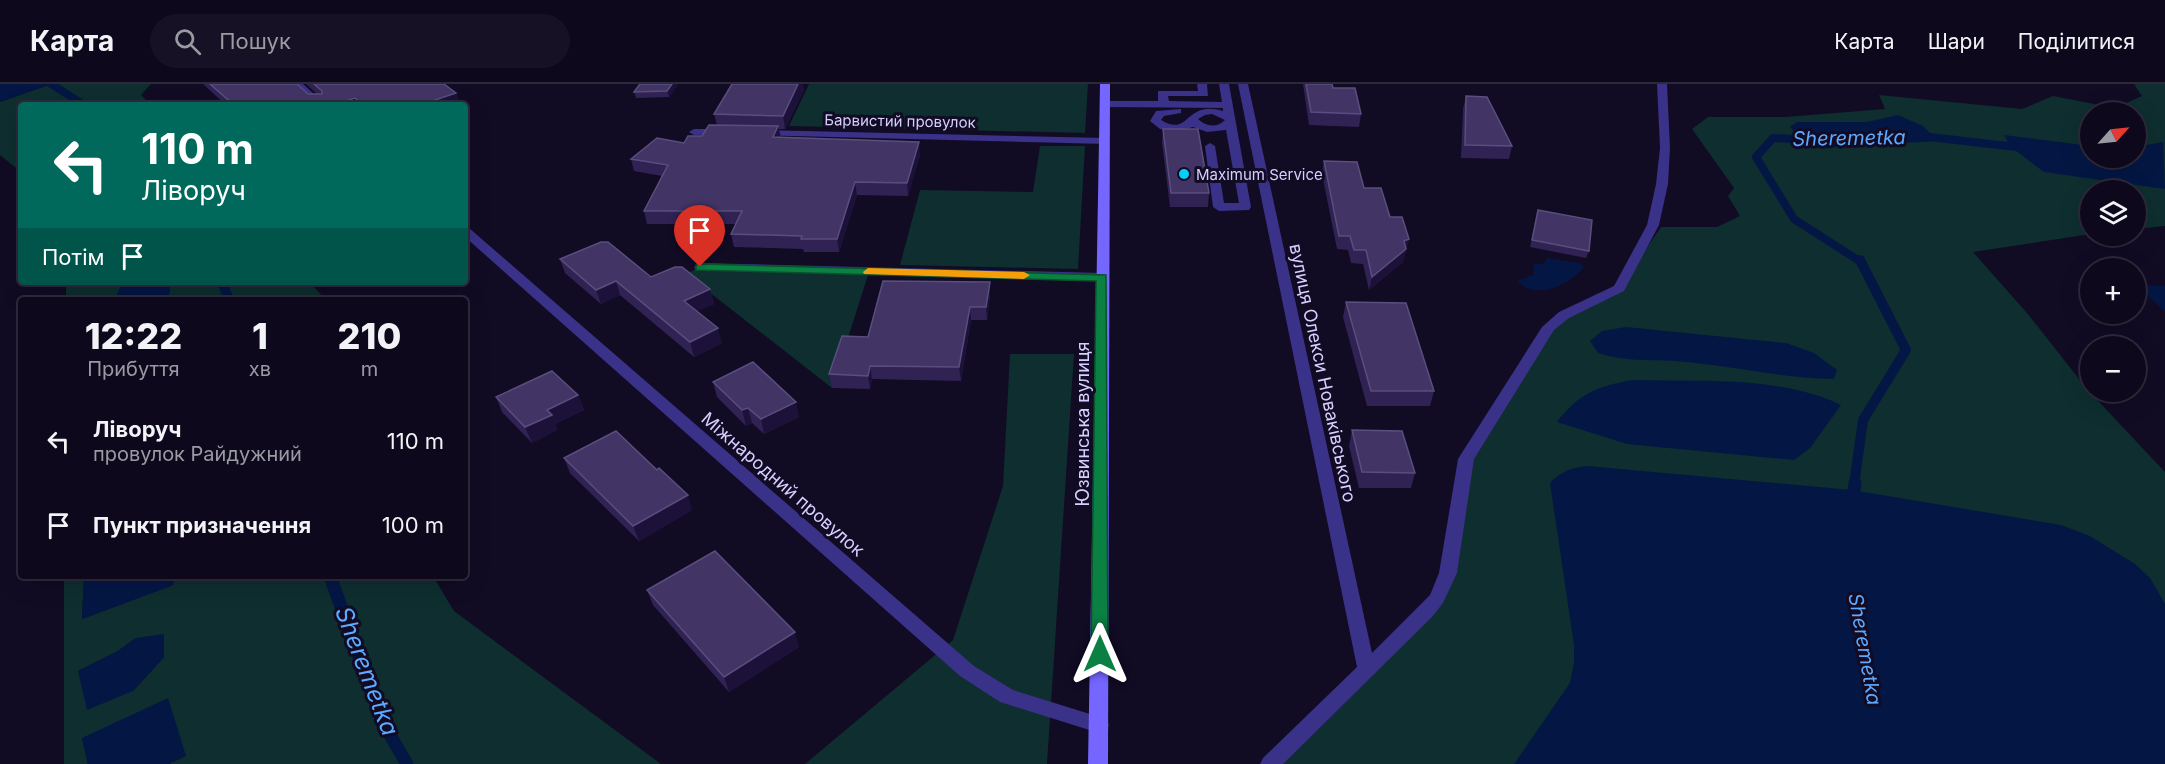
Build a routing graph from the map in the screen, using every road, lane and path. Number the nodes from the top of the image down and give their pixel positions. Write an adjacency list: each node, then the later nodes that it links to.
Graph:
1 (297, 84): 7 (street)
2 (1106, 84): 8 (main road, Юзвинська вулиця)
3 (1202, 84): 9 (street)
4 (1224, 84): 10 (street)
5 (1243, 84): 18 (street, вулиця Олекси Новаківського)
6 (1662, 86): 18 (street)
7 (318, 102)
8 (1106, 104): 9 (street); 13 (main road, Юзвинська вулиця)
9 (1164, 104): 10 (street)
10 (1228, 105): 11 (street)
11 (1231, 120): 11 (street); 14 (street)
12 (694, 132): 13 (street, Барвистий провулок)
13 (1105, 141): 17 (main road, Юзвинська вулиця)
14 (1210, 146)
15 (468, 234): 19 (street, Міжнародний провулок)
16 (700, 267): 17 (street)
17 (1102, 277): 19 (main road, Юзвинська вулиця)
18 (1367, 670): 21 (street)
19 (1100, 725): 20 (main road, Юзвинська вулиця)
20 (1098, 764)
21 (1270, 764)

